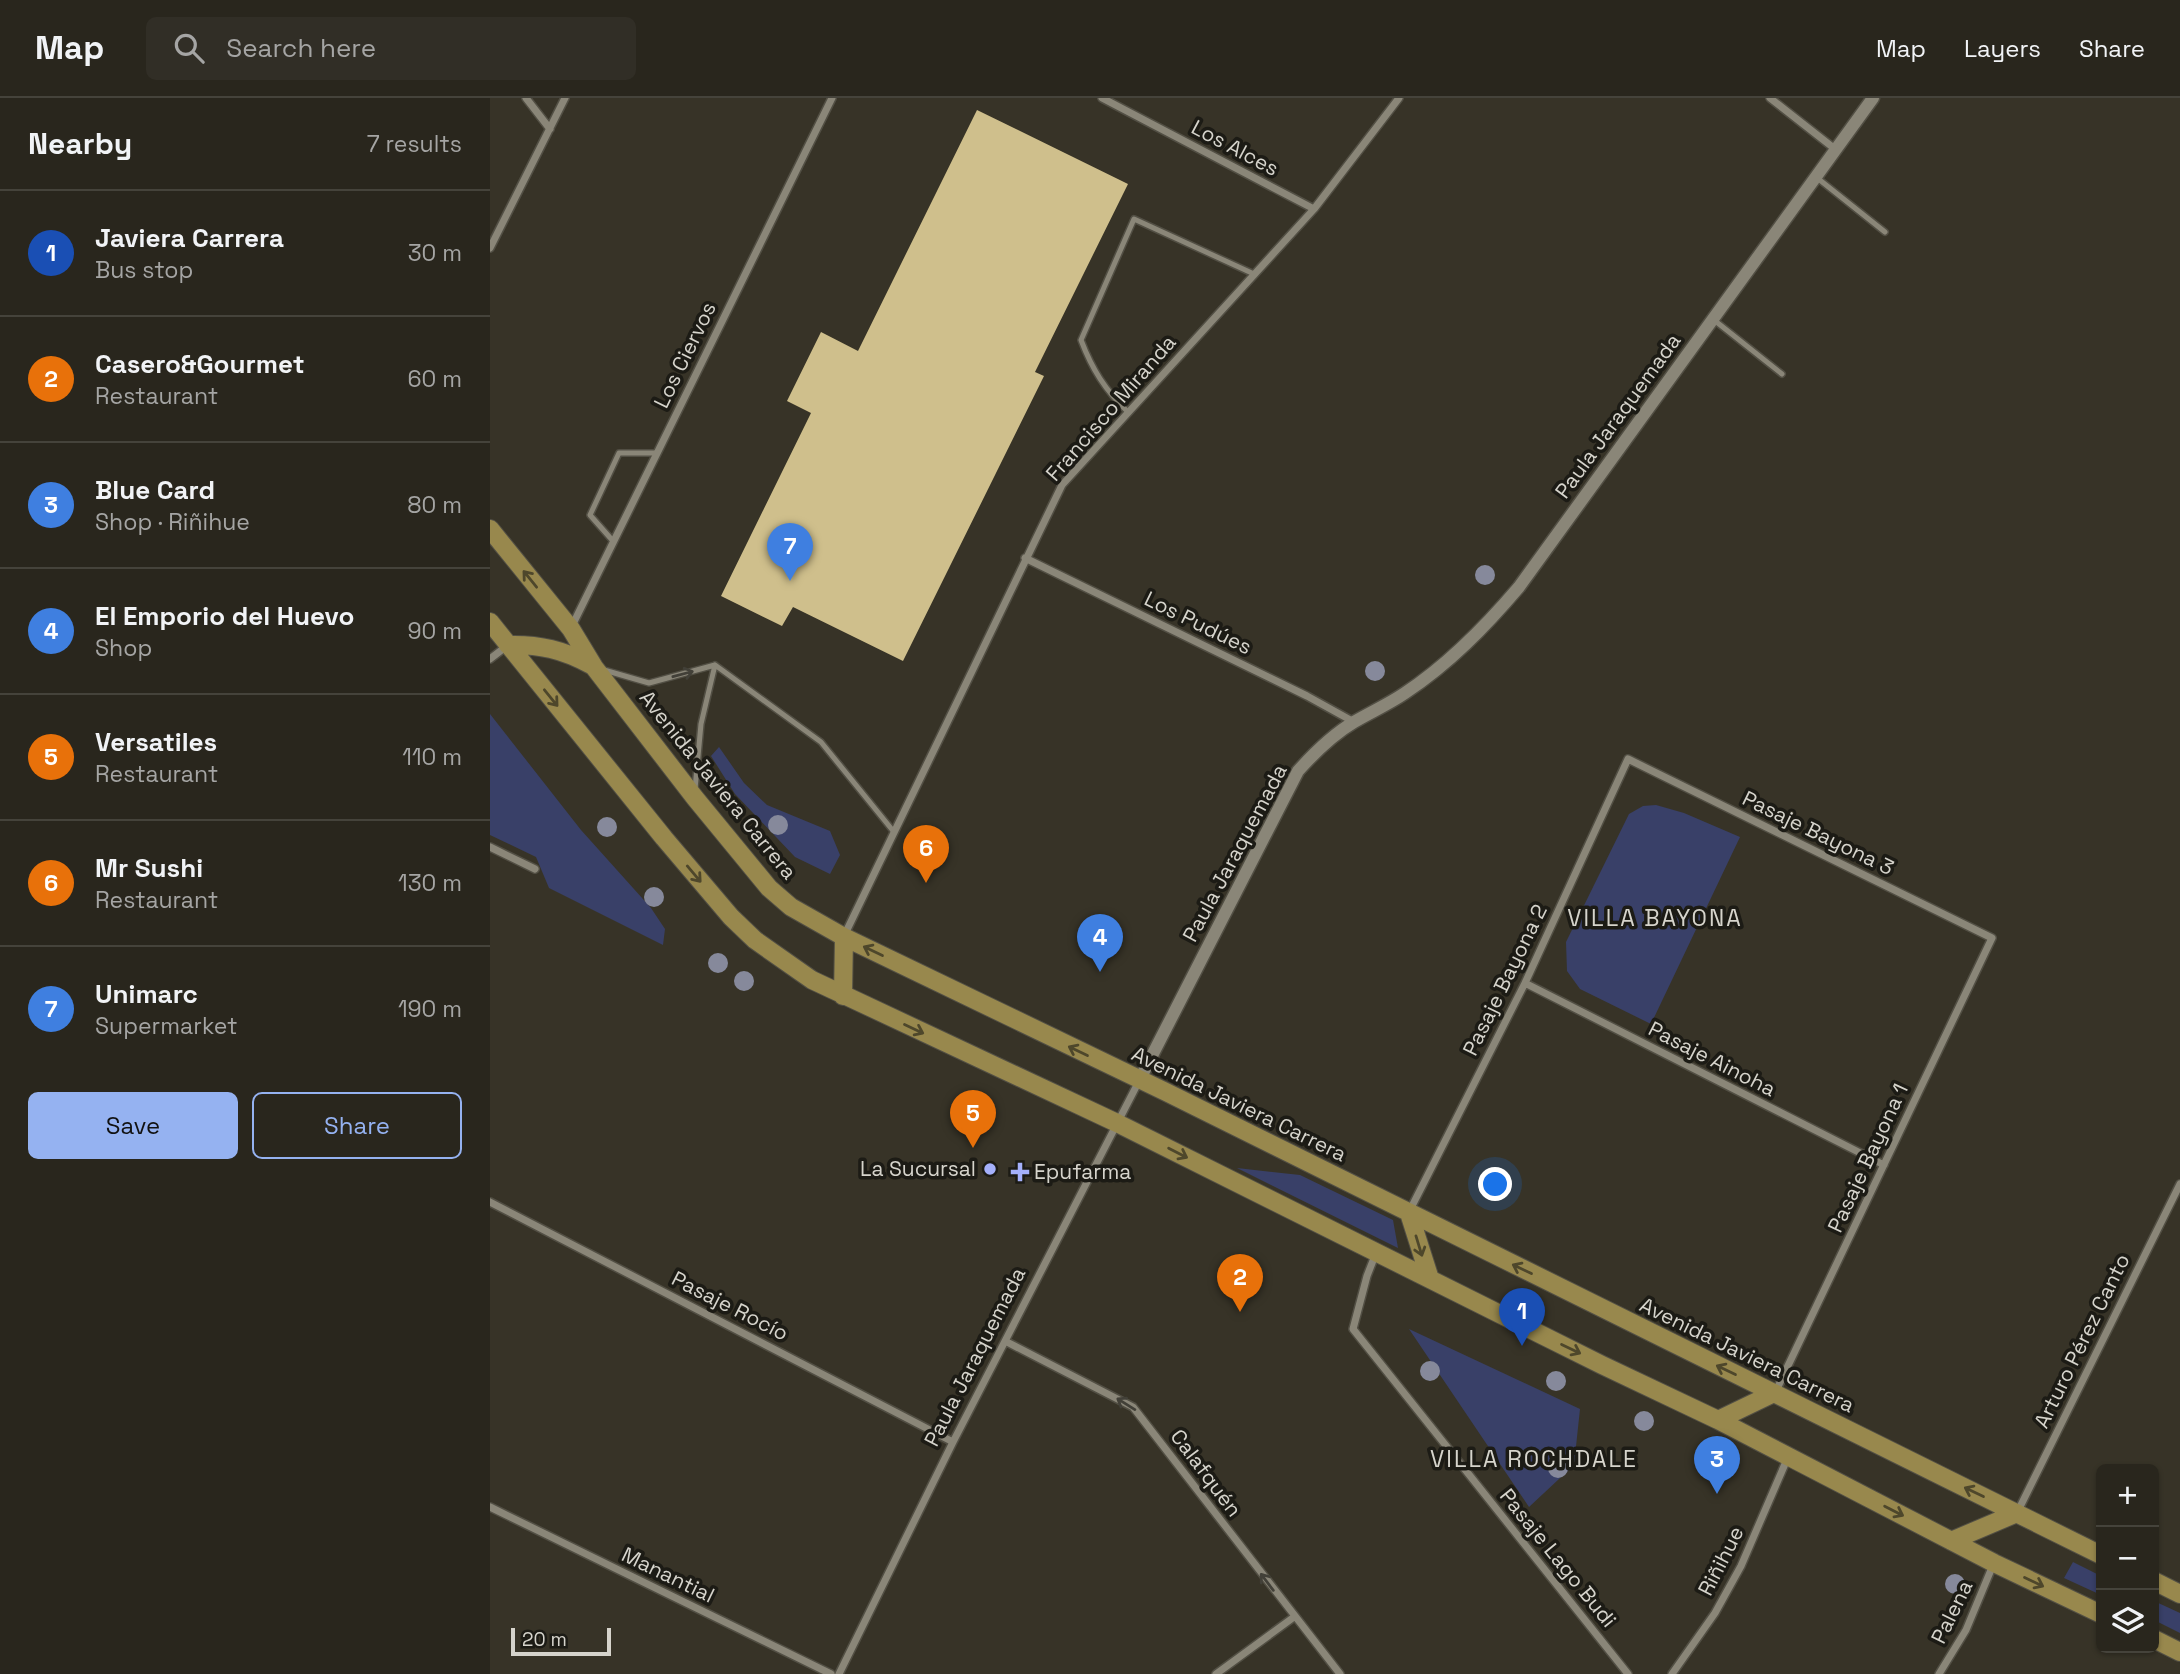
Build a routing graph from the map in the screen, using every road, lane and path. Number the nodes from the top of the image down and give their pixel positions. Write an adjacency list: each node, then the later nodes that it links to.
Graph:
1 (526, 98): 8 (street)
2 (565, 98): 8 (street)
3 (832, 98): 18 (street, Los Ciervos)
4 (1102, 98): 11 (street, Los Alces)
5 (1399, 98): 11 (street, Francisco Miranda)
6 (1770, 98): 9 (street)
7 (1873, 98): 9 (street, Paula Jaraquemada)
8 (550, 129): 13 (street)
9 (1835, 149): 10 (street, Paula Jaraquemada)
10 (1815, 176): 12 (lane); 15 (street, Paula Jaraquemada)
11 (1314, 209): 14 (street, Francisco Miranda)
12 (1885, 232)
13 (490, 248)
14 (1254, 275): 17 (street, Francisco Miranda); 17 (lane)
15 (1712, 319): 16 (lane); 28 (street, Paula Jaraquemada)
16 (1782, 374)
17 (1128, 412): 21 (street, Francisco Miranda)
18 (656, 453): 20 (street, Los Ciervos); 20 (lane)
19 (490, 529): 23 (main road, Avenida Javiera Carrera, one-way to 19)
20 (613, 541): 23 (street, Los Ciervos)
21 (1025, 558): 28 (street, Los Pudúes); 31 (street, Francisco Miranda)
22 (490, 622): 24 (main road)
23 (571, 629): 27 (main road, Avenida Javiera Carrera)
24 (508, 645): 25 (street); 27 (main road); 37 (main road, one-way to 37)
25 (490, 659)
26 (715, 665): 27 (lane, one-way to 26); 30 (lane); 31 (lane)
27 (594, 667): 30 (main road, Avenida Javiera Carrera)
28 (1354, 722): 38 (street, Paula Jaraquemada)
29 (1628, 759): 35 (street, Pasaje Bayona 3); 36 (street, Pasaje Bayona 2)
30 (695, 798): 34 (main road, Avenida Javiera Carrera)
31 (894, 832): 34 (street, Francisco Miranda)
32 (490, 847): 33 (street)
33 (535, 869)
34 (844, 937): 37 (main road); 38 (main road, Avenida Javiera Carrera, one-way to 34)
35 (1992, 939): 40 (street, Pasaje Bayona 1)
36 (1525, 984): 40 (street, Pasaje Ainoha); 43 (street, Pasaje Bayona 2)
37 (843, 996): 39 (main road, one-way to 39)
38 (1140, 1079): 39 (street, Paula Jaraquemada); 43 (main road, Avenida Javiera Carrera)
39 (1117, 1123): 44 (main road, one-way to 44); 46 (street, Paula Jaraquemada)
40 (1884, 1165): 47 (street, Pasaje Bayona 1)
41 (2180, 1184): 52 (street, Arturo Pérez Canto)
42 (490, 1202): 49 (street, Pasaje Rocío)
43 (1409, 1213): 45 (main road, one-way to 45); 47 (main road, Avenida Javiera Carrera, one-way to 43)
44 (1377, 1253): 45 (main road); 66 (street, Pasaje Lago Budi)
45 (1430, 1279): 48 (main road, one-way to 48)
46 (1005, 1341): 49 (street, Paula Jaraquemada); 59 (street, Calafquén, one-way to 46)
47 (1774, 1393): 48 (main road); 52 (main road, Avenida Javiera Carrera, one-way to 47)
48 (1718, 1420): 50 (main road)
49 (953, 1442): 63 (street, Paula Jaraquemada)
50 (1788, 1457): 53 (main road, one-way to 53); 67 (street, Riñihue)
51 (490, 1507): 62 (street, Manantial)
52 (2017, 1513): 53 (main road); 54 (main road, Avenida Javiera Carrera)
53 (1951, 1541): 55 (main road)
54 (2096, 1552)
55 (1994, 1563): 58 (main road, one-way to 58); 68 (street, Palena)
56 (2159, 1584): 57 (main road)
57 (2180, 1594)
58 (2096, 1612)
59 (1294, 1617): 64 (street); 65 (street, Calafquén)
60 (2159, 1642): 61 (main road)
61 (2180, 1652)
62 (831, 1674)
63 (839, 1674)
64 (1216, 1674)
65 (1339, 1674)
66 (1628, 1674)
67 (1672, 1674)
68 (1939, 1674)

